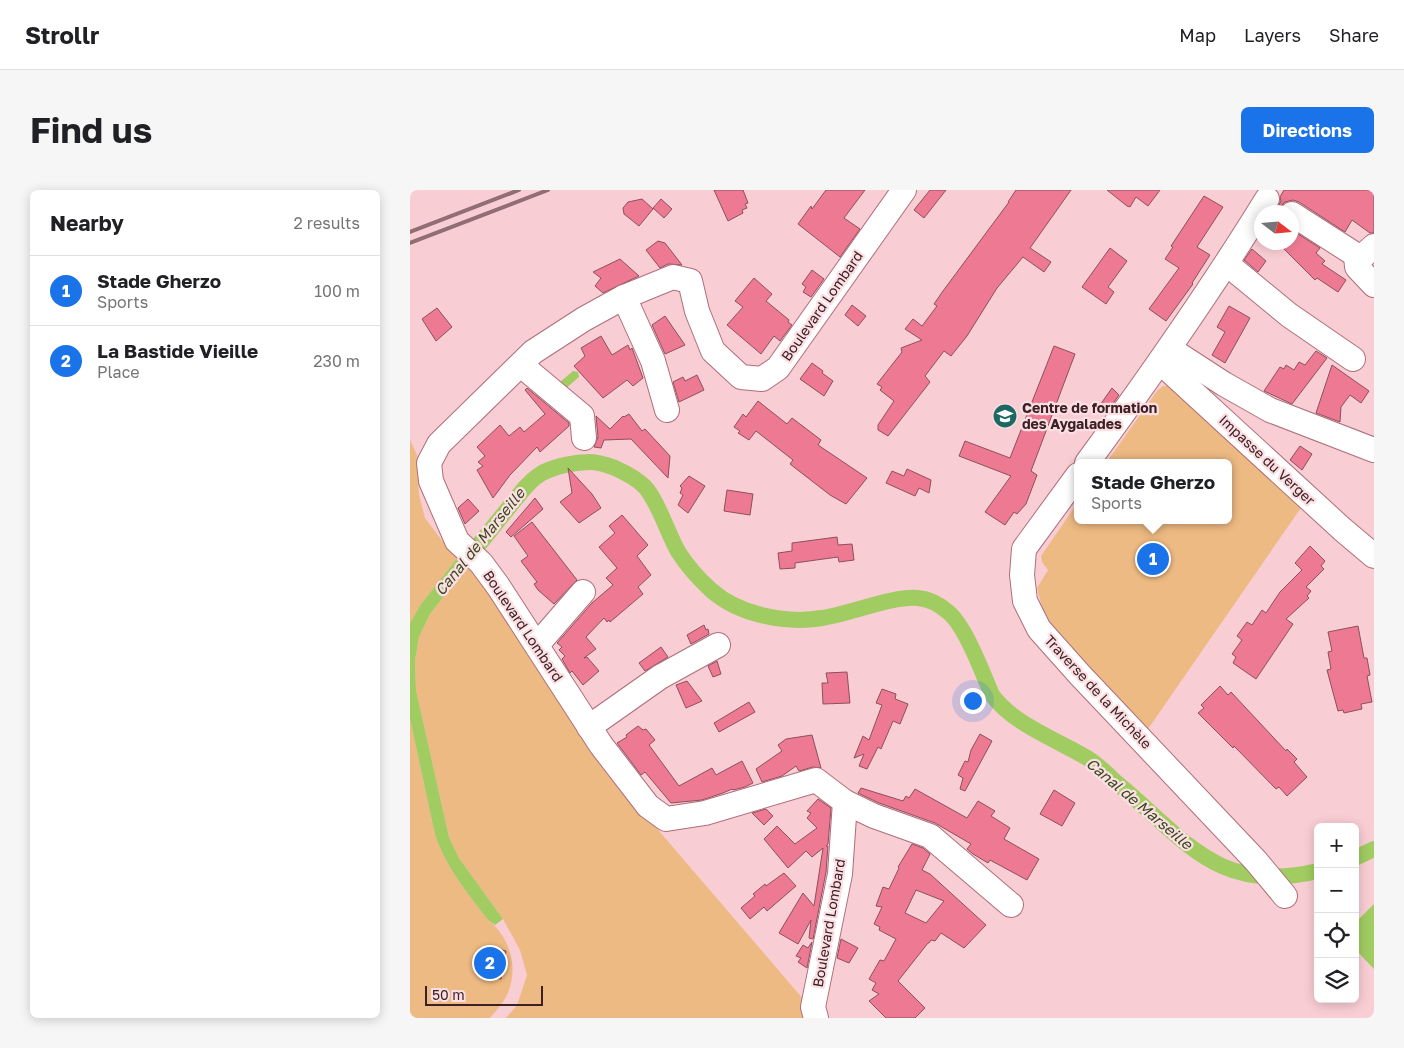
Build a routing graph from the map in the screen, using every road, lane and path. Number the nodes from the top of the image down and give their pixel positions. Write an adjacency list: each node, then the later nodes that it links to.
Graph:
1 (904, 190): 8 (street, Boulevard Lombard)
2 (1260, 194): 3 (street); 6 (street)
3 (1277, 205)
4 (1299, 217): 5 (street)
5 (1365, 250): 7 (street)
6 (1227, 264): 9 (street); 10 (street)
7 (1374, 285)
8 (624, 297): 11 (street, Boulevard Lombard); 12 (street)
9 (1165, 356): 14 (street); 15 (street); 17 (street, Impasse du Verger)
10 (1353, 359)
11 (521, 365): 13 (street); 19 (street, Boulevard Lombard)
12 (667, 410)
13 (584, 438)
14 (1374, 450)
15 (1090, 459)
16 (1074, 480): 23 (street, Traverse de la Michèle)
17 (1374, 556)
18 (583, 592): 19 (street)
19 (537, 645): 21 (street, Boulevard Lombard)
20 (718, 645): 21 (street)
21 (589, 727): 22 (street, Boulevard Lombard)
22 (845, 802): 24 (street); 25 (street, Boulevard Lombard)
23 (1285, 896)
24 (1011, 905)
25 (816, 1018)

